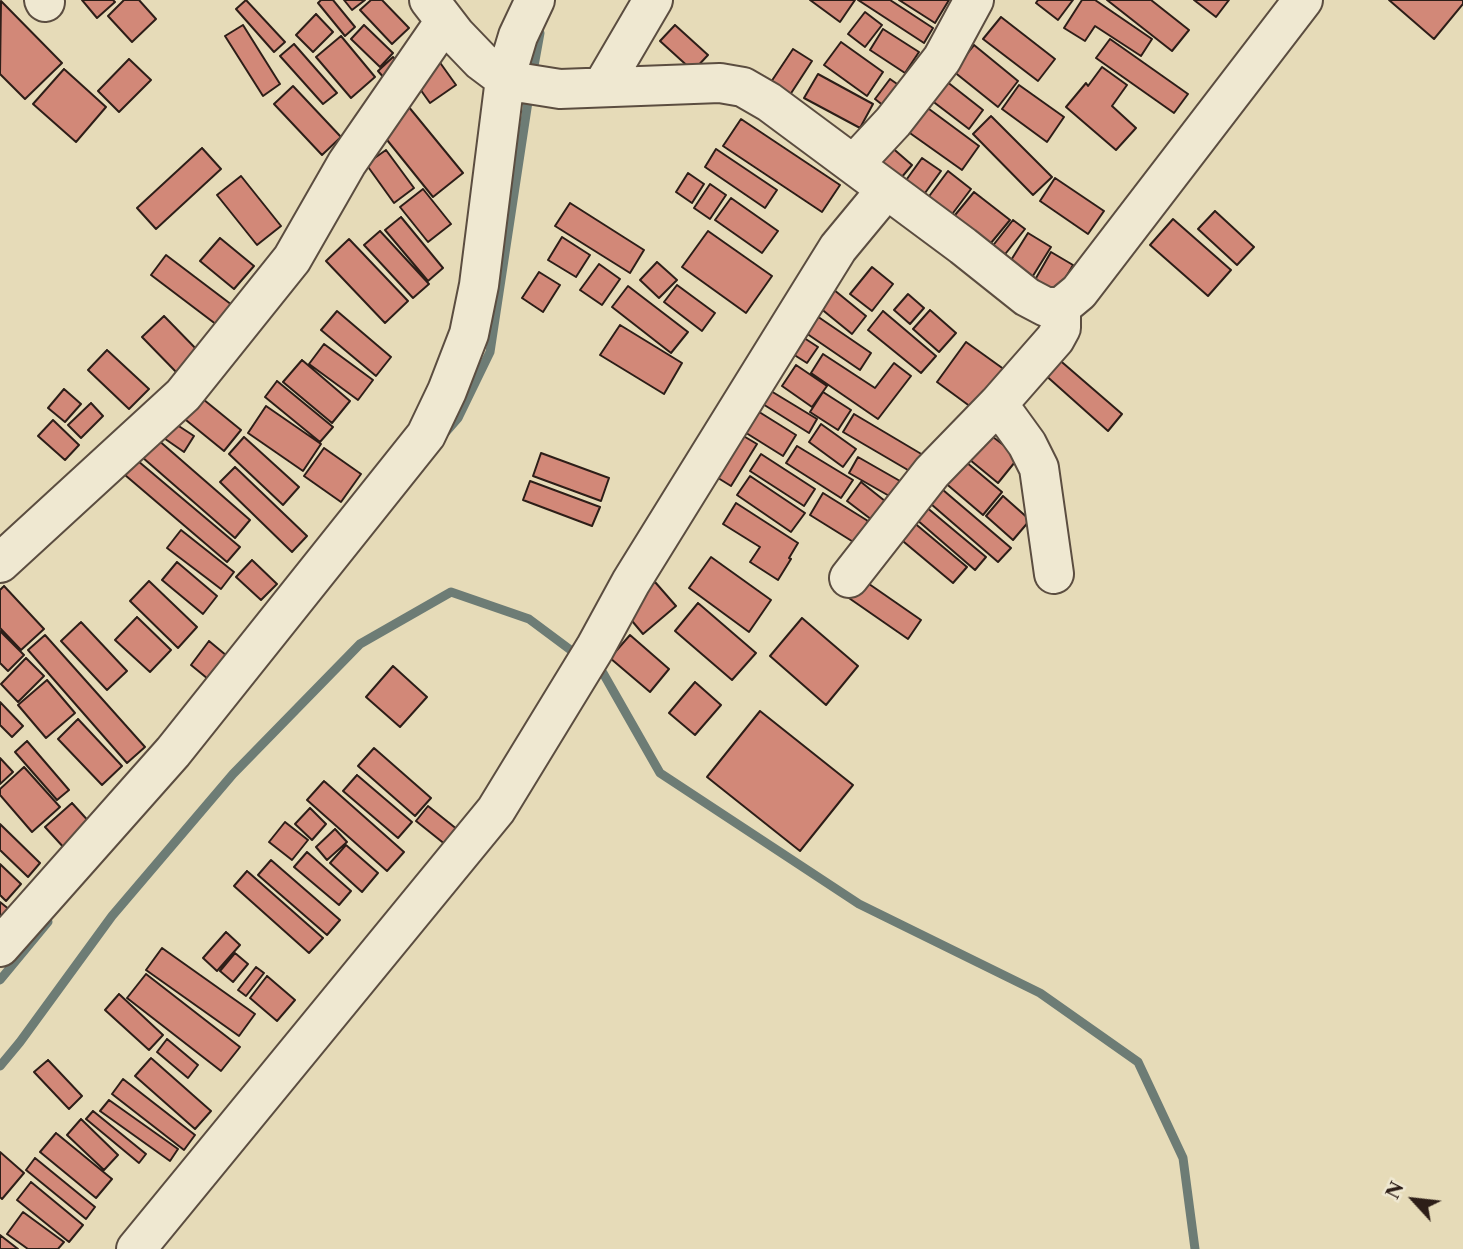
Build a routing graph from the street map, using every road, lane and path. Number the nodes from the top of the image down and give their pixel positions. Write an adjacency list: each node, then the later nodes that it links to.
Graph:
1 (535, 0): 6 (street)
2 (653, 0): 7 (street)
3 (974, 0): 8 (street)
4 (1303, 0): 10 (street)
5 (437, 11): 6 (street); 12 (street)
6 (510, 80): 7 (street); 15 (street)
7 (602, 87): 8 (street)
8 (854, 164): 9 (street)
9 (887, 190): 10 (street); 16 (street)
10 (1061, 307): 11 (street)
11 (998, 404): 13 (street); 14 (street)
12 (0, 563)
13 (1054, 574)
14 (849, 578)
15 (0, 947)
16 (136, 1249)

